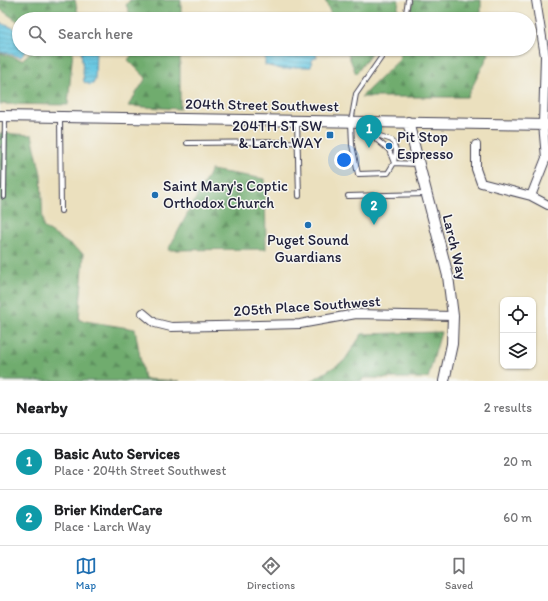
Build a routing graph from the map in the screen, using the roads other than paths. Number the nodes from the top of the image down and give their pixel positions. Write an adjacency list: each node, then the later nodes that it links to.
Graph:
1 (408, 0): 3 (lane)
2 (536, 0): 5 (street)
3 (406, 12)
4 (382, 56): 9 (lane)
5 (547, 56): 12 (street)
6 (2, 116): 7 (street, 204th Street Southwest); 24 (lane)
7 (60, 117): 8 (street, 204th Street Southwest); 26 (lane)
8 (297, 121): 9 (street, 204th Street Southwest); 14 (lane)
9 (352, 122): 10 (street, 204th Street Southwest); 18 (lane)
10 (377, 122): 11 (street, 204th Street Southwest); 13 (lane)
11 (408, 122): 12 (street, 204th Street Southwest); 19 (street, Larch Way)
12 (546, 124): 17 (street)
13 (377, 135): 18 (lane); 18 (lane)
14 (298, 142): 15 (lane); 21 (lane)
15 (187, 143)
16 (476, 146): 23 (street)
17 (547, 158): 23 (street)
18 (394, 163): 19 (lane)
19 (419, 164): 20 (street, Larch Way)
20 (427, 194): 22 (lane); 28 (street, Larch Way)
21 (299, 196)
22 (348, 196)
23 (531, 196): 25 (street)
24 (4, 197)
25 (548, 206)
26 (61, 211)
27 (143, 313): 28 (street, 205th Place Southwest)
28 (453, 316): 29 (street, Larch Way)
29 (444, 381)

